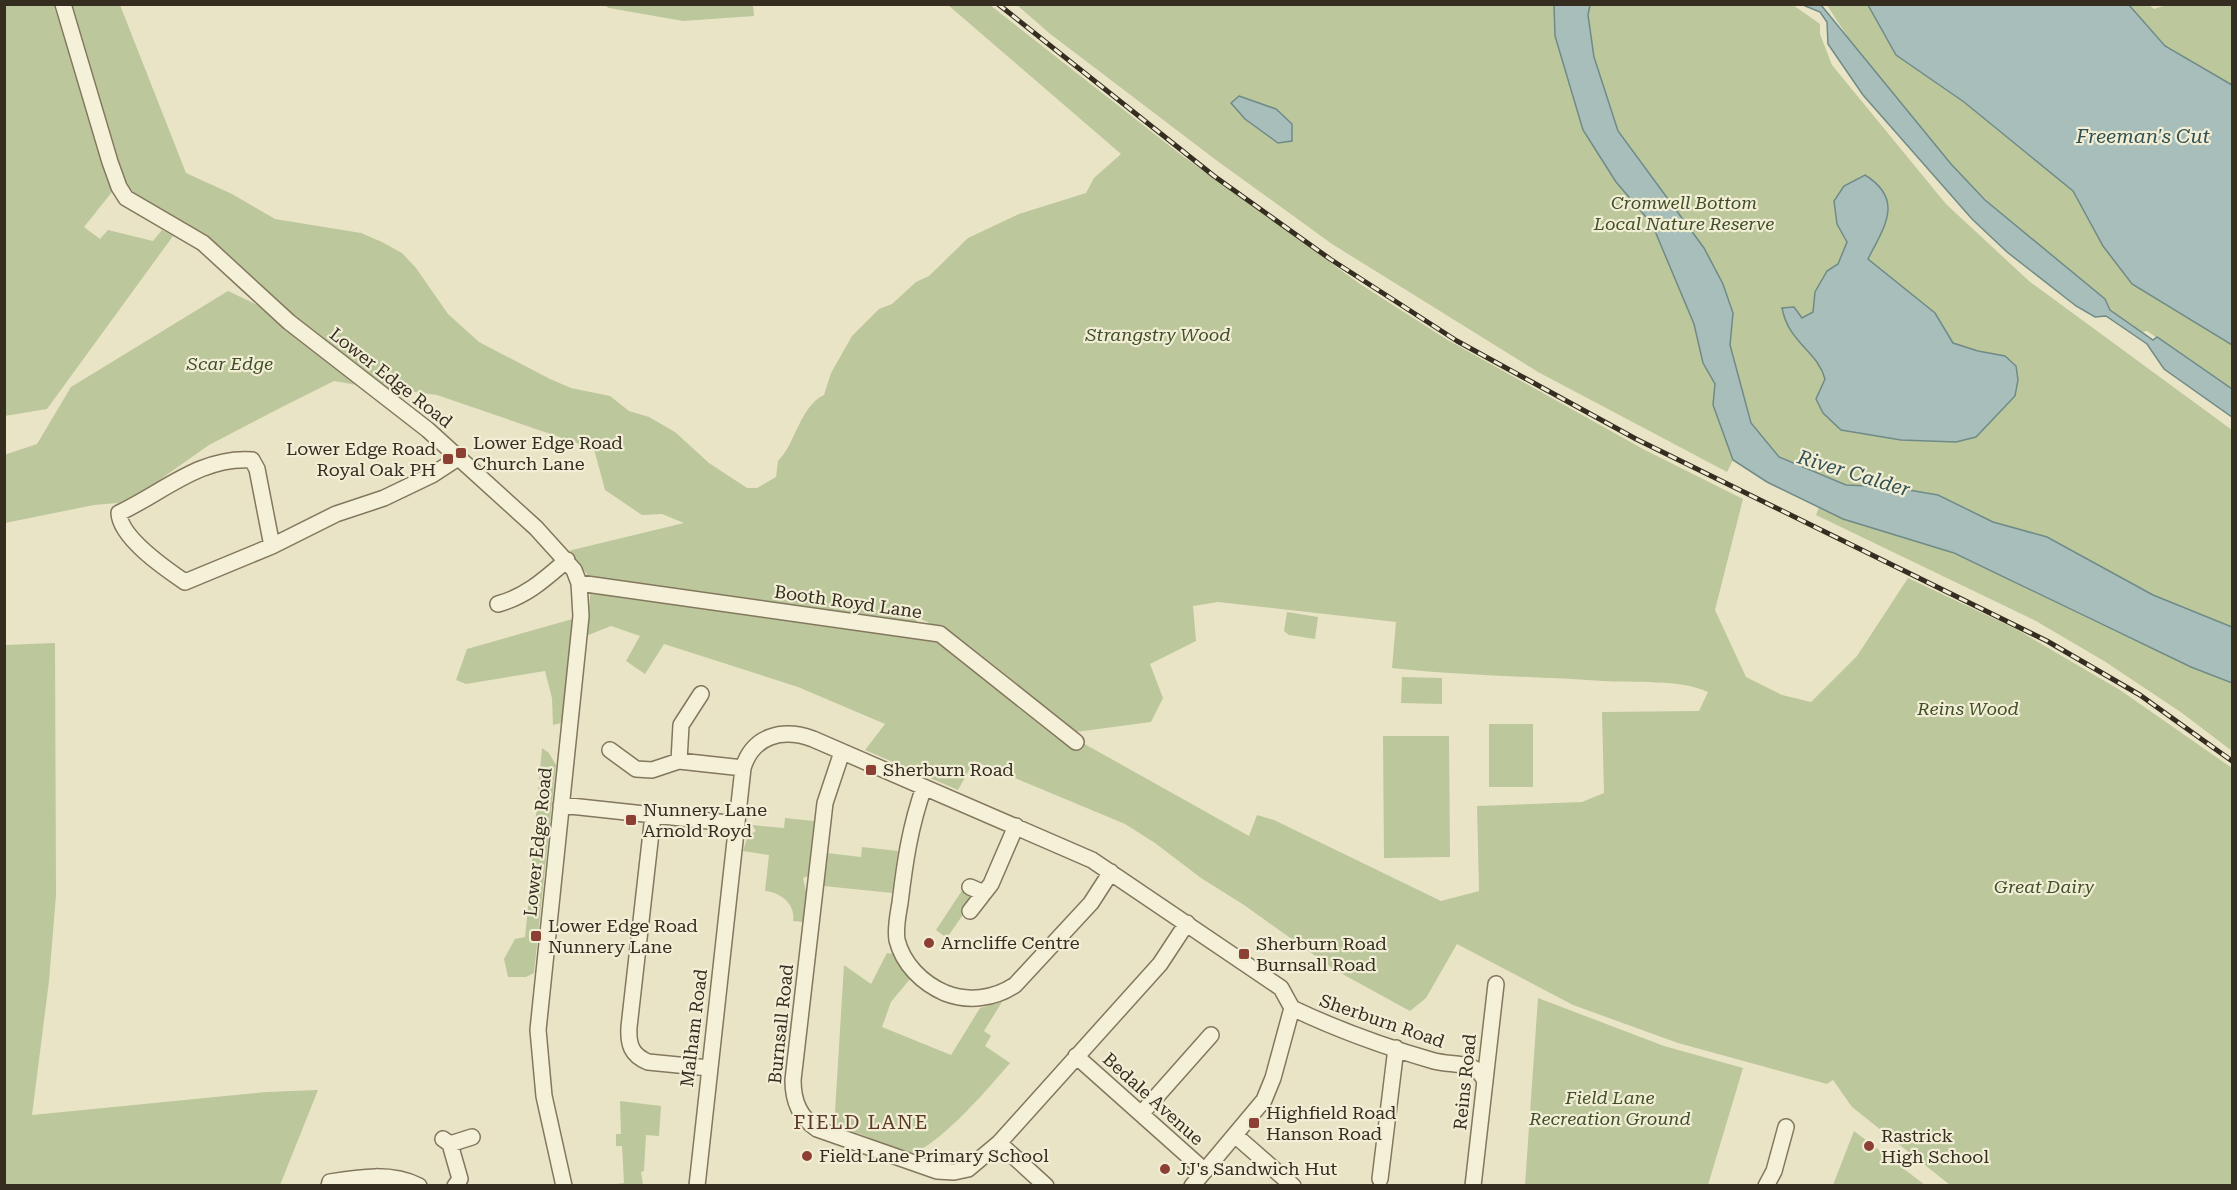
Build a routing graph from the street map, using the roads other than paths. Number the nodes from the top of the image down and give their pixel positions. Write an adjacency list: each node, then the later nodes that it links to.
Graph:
1 (63, 4): 2 (street, Lower Edge Road)
2 (458, 458): 3 (street); 4 (street, Lower Edge Road)
3 (272, 546): 3 (street)
4 (567, 560): 5 (street, Lower Edge Road); 6 (street)
5 (579, 583): 8 (street, Booth Royd Lane); 14 (street, Lower Edge Road)
6 (498, 604)
7 (701, 694): 11 (street)
8 (1076, 742)
9 (610, 750): 11 (street)
10 (842, 752): 12 (street, Sherburn Road); 13 (street, Sherburn Road); 32 (street, Burnsall Road)
11 (679, 761): 12 (street)
12 (743, 768): 16 (street, Malham Road)
13 (924, 787): 17 (street, Sherburn Road); 18 (street)
14 (561, 805): 15 (street); 38 (street, Lower Edge Road)
15 (653, 815): 16 (street); 26 (street)
16 (737, 824): 26 (street, Malham Road)
17 (1016, 826): 18 (street, Sherburn Road); 19 (street)
18 (1111, 872): 20 (street, Sherburn Road)
19 (970, 911)
20 (1187, 923): 22 (street, Sherburn Road); 25 (street, Burnsall Road)
21 (1496, 984): 27 (street, Reins Road)
22 (1292, 1008): 24 (street, Sherburn Road); 30 (street)
23 (1211, 1035): 28 (street)
24 (1396, 1048): 27 (street, Sherburn Road); 34 (street)
25 (1076, 1056): 28 (street, Bedale Avenue); 32 (street, Burnsall Road)
26 (709, 1068): 39 (street, Malham Road)
27 (1485, 1082): 43 (street, Reins Road)
28 (1142, 1114): 33 (street, Bedale Avenue)
29 (1786, 1127): 44 (street)
30 (1236, 1136): 33 (street); 42 (street)
31 (472, 1137): 37 (street)
32 (999, 1143): 40 (street)
33 (1205, 1172): 41 (street)
34 (1380, 1179)
35 (412, 1182): 36 (street)
36 (329, 1185)
37 (455, 1185)
38 (564, 1185)
39 (697, 1185)
40 (1046, 1185)
41 (1192, 1185)
42 (1293, 1185)
43 (1473, 1185)
44 (1766, 1185)

